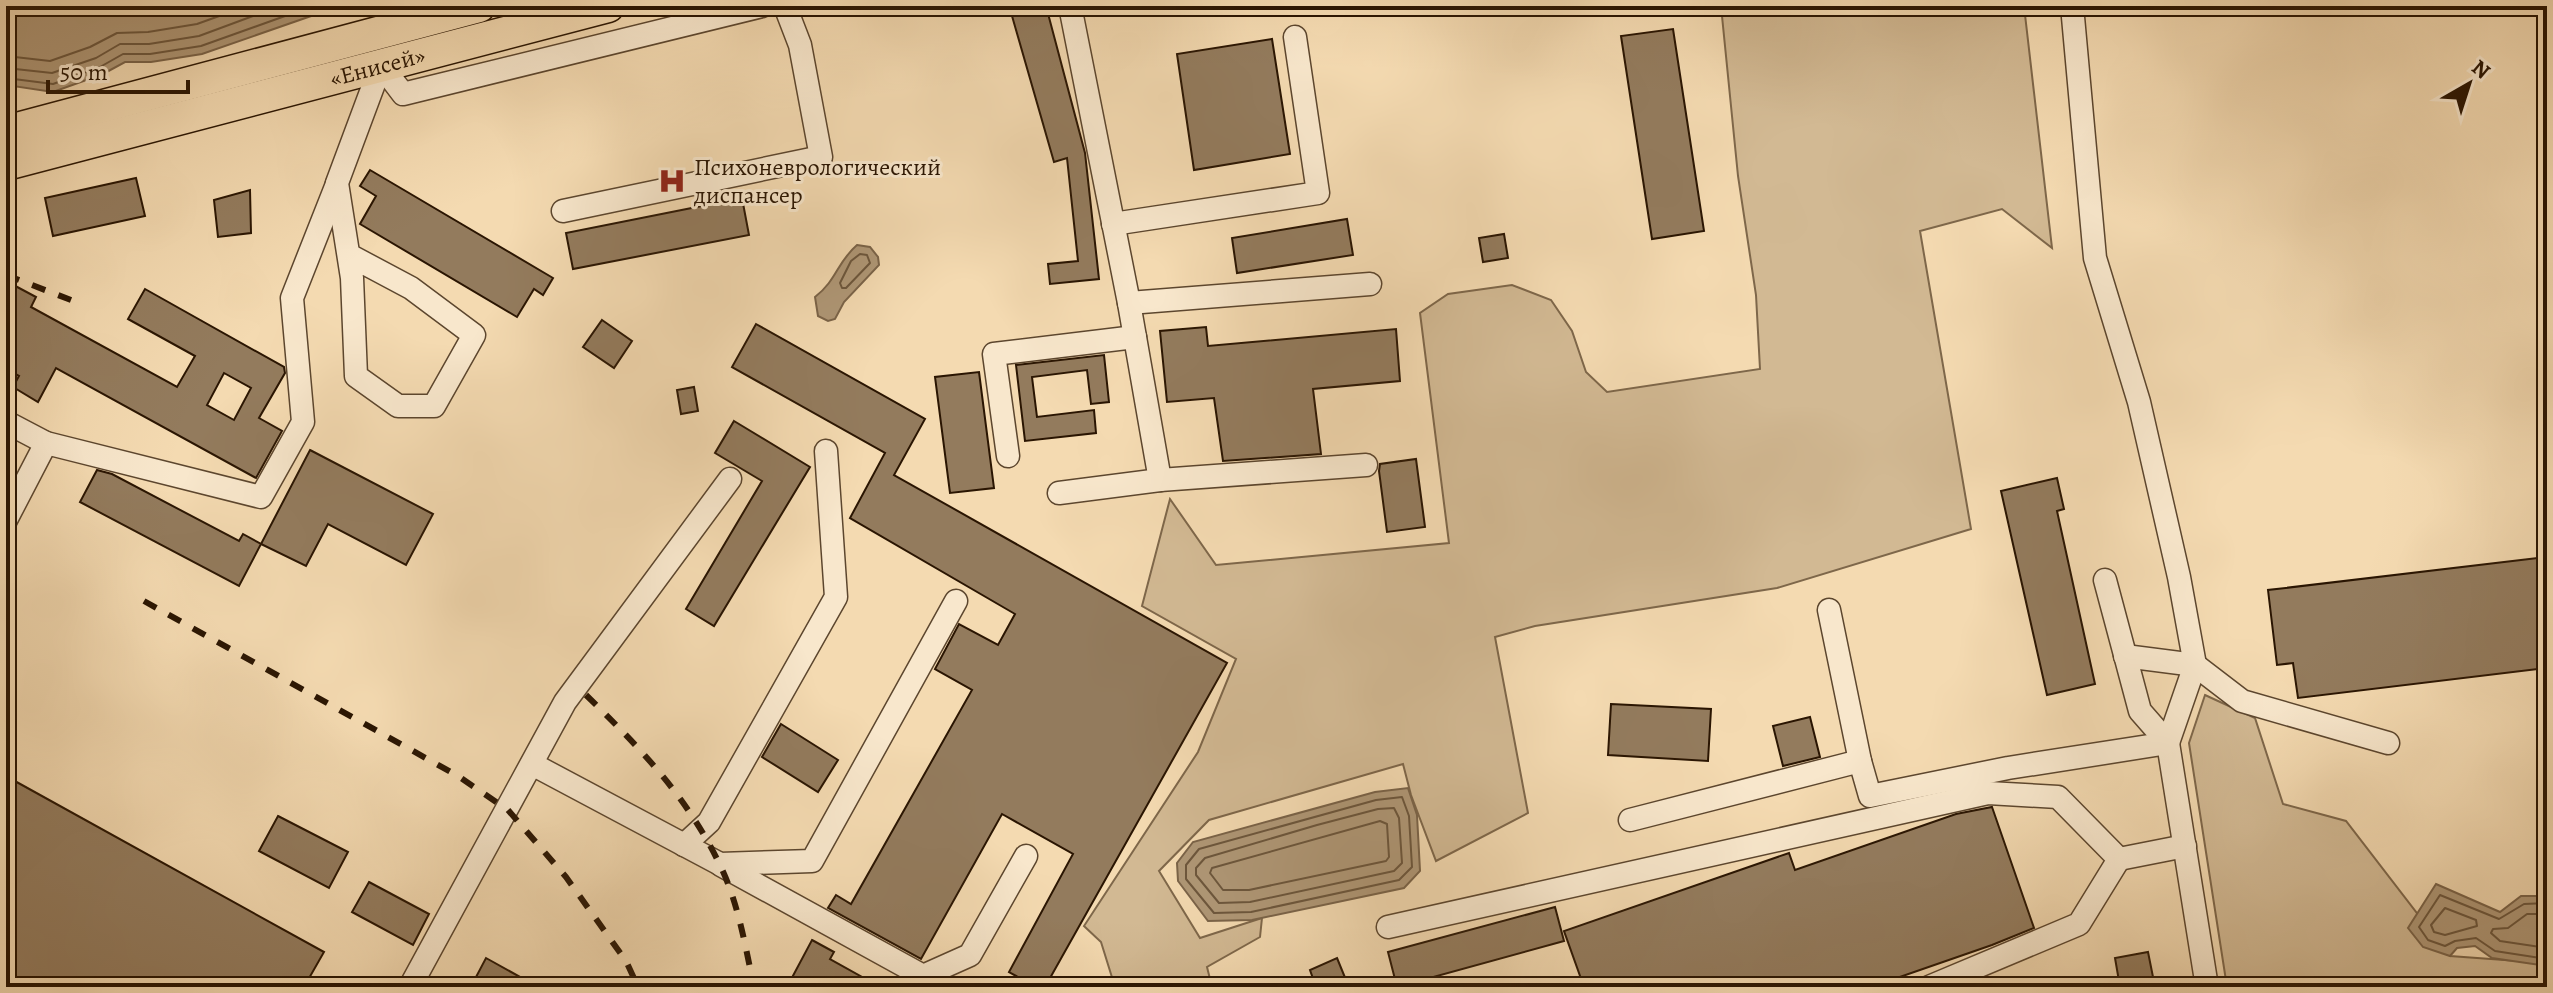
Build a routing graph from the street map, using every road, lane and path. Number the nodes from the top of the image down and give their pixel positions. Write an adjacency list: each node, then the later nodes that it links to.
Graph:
1 (479, 6): 9 (highway, «Енисей»)
2 (608, 6): 8 (highway, «Енисей»)
3 (762, 6): 8 (street)
4 (785, 6): 12 (street)
5 (1070, 6): 13 (street)
6 (2072, 6): 31 (street)
7 (1295, 37): 13 (street)
8 (381, 65): 10 (highway, «Енисей»); 11 (street)
9 (6, 132)
10 (6, 164)
11 (337, 183): 14 (street); 19 (street)
12 (563, 211)
13 (1113, 224): 16 (street)
14 (349, 255): 14 (street)
15 (1370, 284): 16 (street)
16 (1129, 303): 17 (street)
17 (1135, 337): 21 (street); 24 (street)
18 (6, 422): 19 (street)
19 (46, 443): 26 (street)
20 (826, 451): 37 (street)
21 (1008, 456)
22 (1366, 465): 24 (street)
23 (730, 479): 35 (street)
24 (1160, 480): 25 (street)
25 (1059, 493)
26 (6, 520)
27 (2105, 580): 30 (street)
28 (956, 601): 41 (street)
29 (1829, 610): 34 (street)
30 (2125, 656): 31 (street); 32 (street)
31 (2195, 665): 32 (street); 33 (street)
32 (2168, 743): 34 (street); 38 (street)
33 (2388, 743)
34 (1860, 761): 36 (street)
35 (532, 764): 37 (street); 43 (street)
36 (1630, 820)
37 (684, 845): 41 (street)
38 (2185, 846): 40 (street); 45 (street)
39 (1026, 856): 41 (street)
40 (2119, 859): 42 (street); 44 (street)
41 (720, 864)
42 (1388, 927)
43 (410, 987)
44 (1929, 987)
45 (2207, 987)

